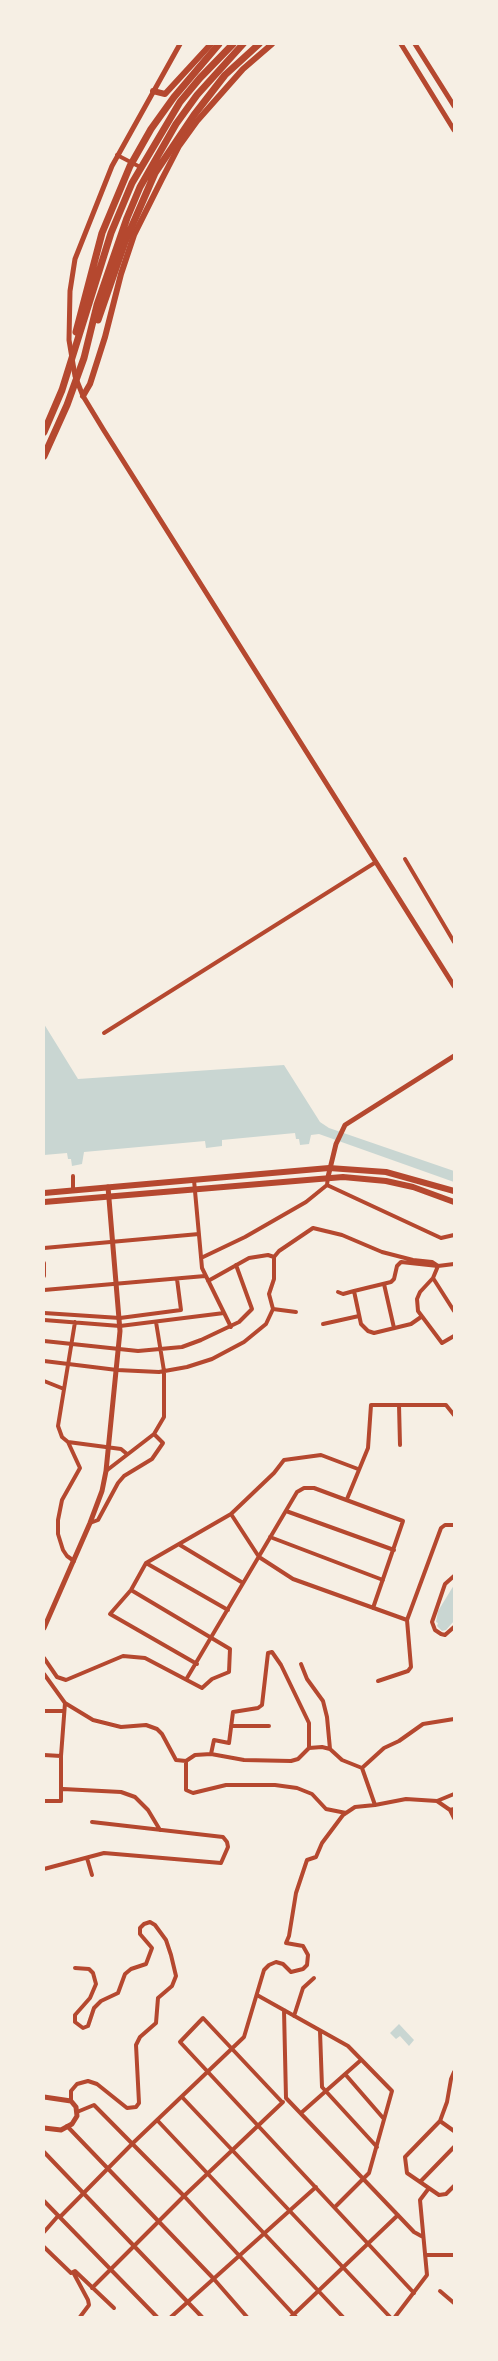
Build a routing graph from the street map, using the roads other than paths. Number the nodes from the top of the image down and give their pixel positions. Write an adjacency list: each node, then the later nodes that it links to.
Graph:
1 (180, 44): 10 (street)
2 (211, 44): 10 (main road)
3 (219, 44): 16 (highway)
4 (233, 44): 16 (highway)
5 (243, 44): 15 (highway)
6 (258, 44): 15 (highway)
7 (272, 44): 14 (main road)
8 (401, 44): 12 (street)
9 (415, 44): 11 (street)
10 (153, 91): 13 (street)
11 (454, 106)
12 (454, 130)
13 (118, 155): 14 (street); 17 (street)
14 (162, 178): 17 (main road)
15 (84, 358): 19 (highway)
16 (69, 369): 18 (highway)
17 (83, 396): 21 (street)
18 (44, 432)
19 (44, 456)
20 (405, 859): 22 (street)
21 (376, 862): 24 (street); 25 (street)
22 (453, 936): 23 (street)
23 (454, 942)
24 (454, 986)
25 (104, 1033)
26 (454, 1056): 27 (street)
27 (329, 1168): 29 (street); 30 (main road); 35 (main road)
28 (73, 1176): 34 (street)
29 (328, 1177): 31 (street); 33 (main road); 39 (main road)
30 (194, 1180): 32 (main road); 33 (street)
31 (327, 1185): 41 (street); 45 (street)
32 (108, 1187): 34 (main road); 37 (street)
33 (195, 1189): 37 (main road); 40 (street)
34 (73, 1190): 36 (main road)
35 (454, 1191)
36 (44, 1193)
37 (108, 1197): 38 (main road); 42 (street)
38 (44, 1202)
39 (454, 1202)
40 (199, 1234): 42 (street); 45 (street)
41 (454, 1235)
42 (113, 1242): 43 (street); 56 (street)
43 (44, 1248)
44 (274, 1257): 48 (street); 49 (street); 60 (street)
45 (201, 1258): 52 (street)
46 (44, 1263): 50 (street)
47 (454, 1264): 49 (street)
48 (236, 1265): 52 (street); 73 (street)
49 (438, 1266): 53 (street); 55 (street)
50 (44, 1270): 51 (street)
51 (44, 1276)
52 (206, 1278): 54 (street); 64 (street)
53 (434, 1278): 61 (street); 66 (street)
54 (177, 1279): 56 (street); 67 (street)
55 (384, 1284): 58 (street); 74 (street)
56 (118, 1285): 57 (street); 67 (street)
57 (44, 1290)
58 (354, 1291): 59 (street); 65 (street)
59 (338, 1292)
60 (273, 1308): 62 (street); 84 (street)
61 (454, 1311)
62 (296, 1312)
63 (44, 1313): 67 (street)
64 (224, 1313): 70 (street); 73 (street)
65 (359, 1316): 71 (street); 74 (street)
66 (421, 1317): 74 (street); 75 (street)
67 (120, 1318): 72 (street)
68 (44, 1320): 69 (street)
69 (75, 1322): 72 (street); 77 (street)
70 (156, 1322): 72 (street); 79 (street)
71 (323, 1324)
72 (120, 1326): 78 (street)
73 (231, 1327): 79 (street)
74 (394, 1328)
75 (454, 1336)
76 (44, 1341): 77 (street)
77 (72, 1345): 78 (street); 81 (street)
78 (118, 1350): 79 (street); 83 (street)
79 (161, 1350): 84 (street)
80 (45, 1361): 81 (street); 82 (street)
81 (69, 1364): 83 (street); 86 (street)
82 (44, 1367)
83 (117, 1370): 84 (street); 92 (street)
84 (164, 1371): 89 (street)
85 (44, 1381): 86 (street)
86 (64, 1389): 90 (street)
87 (399, 1405): 88 (street); 91 (street); 94 (street)
88 (454, 1415)
89 (154, 1434): 93 (street); 99 (street)
90 (68, 1442): 92 (street); 105 (street)
91 (400, 1445)
92 (109, 1448): 93 (street); 95 (street)
93 (127, 1454): 95 (street)
94 (358, 1469): 96 (street); 98 (street)
95 (106, 1471): 99 (street)
96 (347, 1498): 97 (street); 103 (street)
97 (286, 1511): 101 (street); 103 (street)
98 (231, 1514): 102 (street); 104 (street)
99 (90, 1523): 105 (street)
100 (454, 1525): 113 (street)
101 (270, 1537): 104 (street); 108 (street)
102 (180, 1545): 106 (street); 109 (street)
103 (394, 1550): 108 (street)
104 (259, 1557): 109 (street); 111 (street)
105 (74, 1561): 115 (street)
106 (146, 1563): 110 (street); 112 (street)
107 (454, 1576): 114 (street)
108 (383, 1580): 111 (street)
109 (243, 1584): 112 (street)
110 (131, 1590): 116 (street); 118 (street)
111 (373, 1608): 113 (street)
112 (228, 1610): 116 (street)
113 (407, 1620): 122 (street)
114 (454, 1627)
115 (44, 1628)
116 (212, 1638): 118 (street); 121 (street)
117 (44, 1658): 121 (street)
118 (197, 1664): 121 (street)
119 (301, 1664): 130 (street)
120 (44, 1674): 123 (street)
121 (186, 1678)
122 (378, 1681)
123 (65, 1703): 125 (street); 134 (street)
124 (44, 1710): 125 (street)
125 (64, 1711): 133 (street)
126 (454, 1719): 135 (street)
127 (231, 1726): 128 (street); 129 (street); 131 (street)
128 (269, 1726)
129 (309, 1748): 130 (street); 131 (street)
130 (330, 1749): 135 (street)
131 (211, 1754): 134 (street)
132 (44, 1755): 133 (street)
133 (61, 1756): 136 (street)
134 (186, 1761): 142 (street)
135 (362, 1768): 140 (street)
136 (63, 1788): 138 (street); 145 (street)
137 (454, 1794): 139 (street)
138 (44, 1801)
139 (437, 1801): 140 (street); 141 (street)
140 (375, 1805): 142 (street)
141 (452, 1809): 143 (street)
142 (346, 1813): 151 (street)
143 (454, 1818)
144 (92, 1822): 145 (street)
145 (160, 1830): 146 (street)
146 (87, 1858): 147 (street); 148 (street)
147 (44, 1869)
148 (92, 1875)
149 (76, 1968): 164 (street)
150 (314, 1978): 153 (street)
151 (257, 1995): 152 (street); 155 (street)
152 (284, 2010): 153 (street); 163 (street)
153 (294, 2016): 154 (street)
154 (320, 2030): 156 (street); 160 (street)
155 (233, 2049): 157 (street); 157 (street); 165 (street)
156 (361, 2060): 159 (street); 168 (street)
157 (208, 2072): 162 (street); 171 (street)
158 (454, 2072): 170 (street)
159 (345, 2074): 160 (street); 168 (street)
160 (326, 2091): 167 (street); 176 (street)
161 (44, 2097): 164 (street)
162 (182, 2097): 169 (street); 178 (street)
163 (286, 2098): 165 (street); 167 (street)
164 (71, 2101): 166 (street)
165 (282, 2102): 171 (street)
166 (77, 2112): 172 (street); 175 (street)
167 (301, 2113): 182 (street)
168 (384, 2118): 176 (street)
169 (157, 2120): 175 (street); 181 (street)
170 (440, 2122): 174 (street); 183 (street)
171 (258, 2125): 178 (street); 185 (street)
172 (67, 2126): 173 (street); 180 (street)
173 (44, 2128)
174 (454, 2131)
175 (133, 2143): 180 (street); 188 (street)
176 (377, 2146): 182 (street)
177 (454, 2147): 183 (street)
178 (233, 2149): 181 (street); 191 (street)
179 (44, 2152): 187 (street)
180 (108, 2169): 187 (street); 194 (street)
181 (208, 2173): 188 (street); 196 (street)
182 (364, 2179): 190 (street); 192 (street)
183 (421, 2181): 186 (street)
184 (454, 2186): 186 (street)
185 (316, 2187): 190 (street); 191 (street)
186 (430, 2188): 197 (street)
187 (84, 2193): 193 (street); 199 (street)
188 (184, 2196): 194 (street); 202 (street)
189 (44, 2201): 193 (street)
190 (335, 2207): 198 (street)
191 (290, 2210): 196 (street); 204 (street)
192 (398, 2215): 197 (street); 198 (street)
193 (59, 2217): 195 (street); 205 (street)
194 (158, 2221): 199 (street); 207 (street)
195 (44, 2232)
196 (265, 2232): 202 (street); 209 (street)
197 (423, 2237): 203 (street)
198 (369, 2244): 204 (street); 211 (street)
199 (135, 2245): 205 (street); 212 (street)
200 (44, 2247): 206 (street)
201 (454, 2255): 203 (street)
202 (239, 2256): 207 (street); 215 (street)
203 (425, 2256): 211 (street)
204 (344, 2268): 209 (street); 222 (street)
205 (111, 2269): 208 (street); 217 (street)
206 (72, 2272): 208 (street); 216 (street)
207 (214, 2278): 212 (street); 220 (street)
208 (92, 2288): 214 (street)
209 (320, 2291): 215 (street); 221 (street)
210 (440, 2291): 213 (street)
211 (414, 2293): 223 (street)
212 (188, 2302): 218 (street); 219 (street)
213 (454, 2303)
214 (114, 2308)
215 (294, 2316)
216 (80, 2317)
217 (157, 2317)
218 (171, 2317)
219 (202, 2317)
220 (247, 2317)
221 (344, 2317)
222 (390, 2317)
223 (395, 2317)

